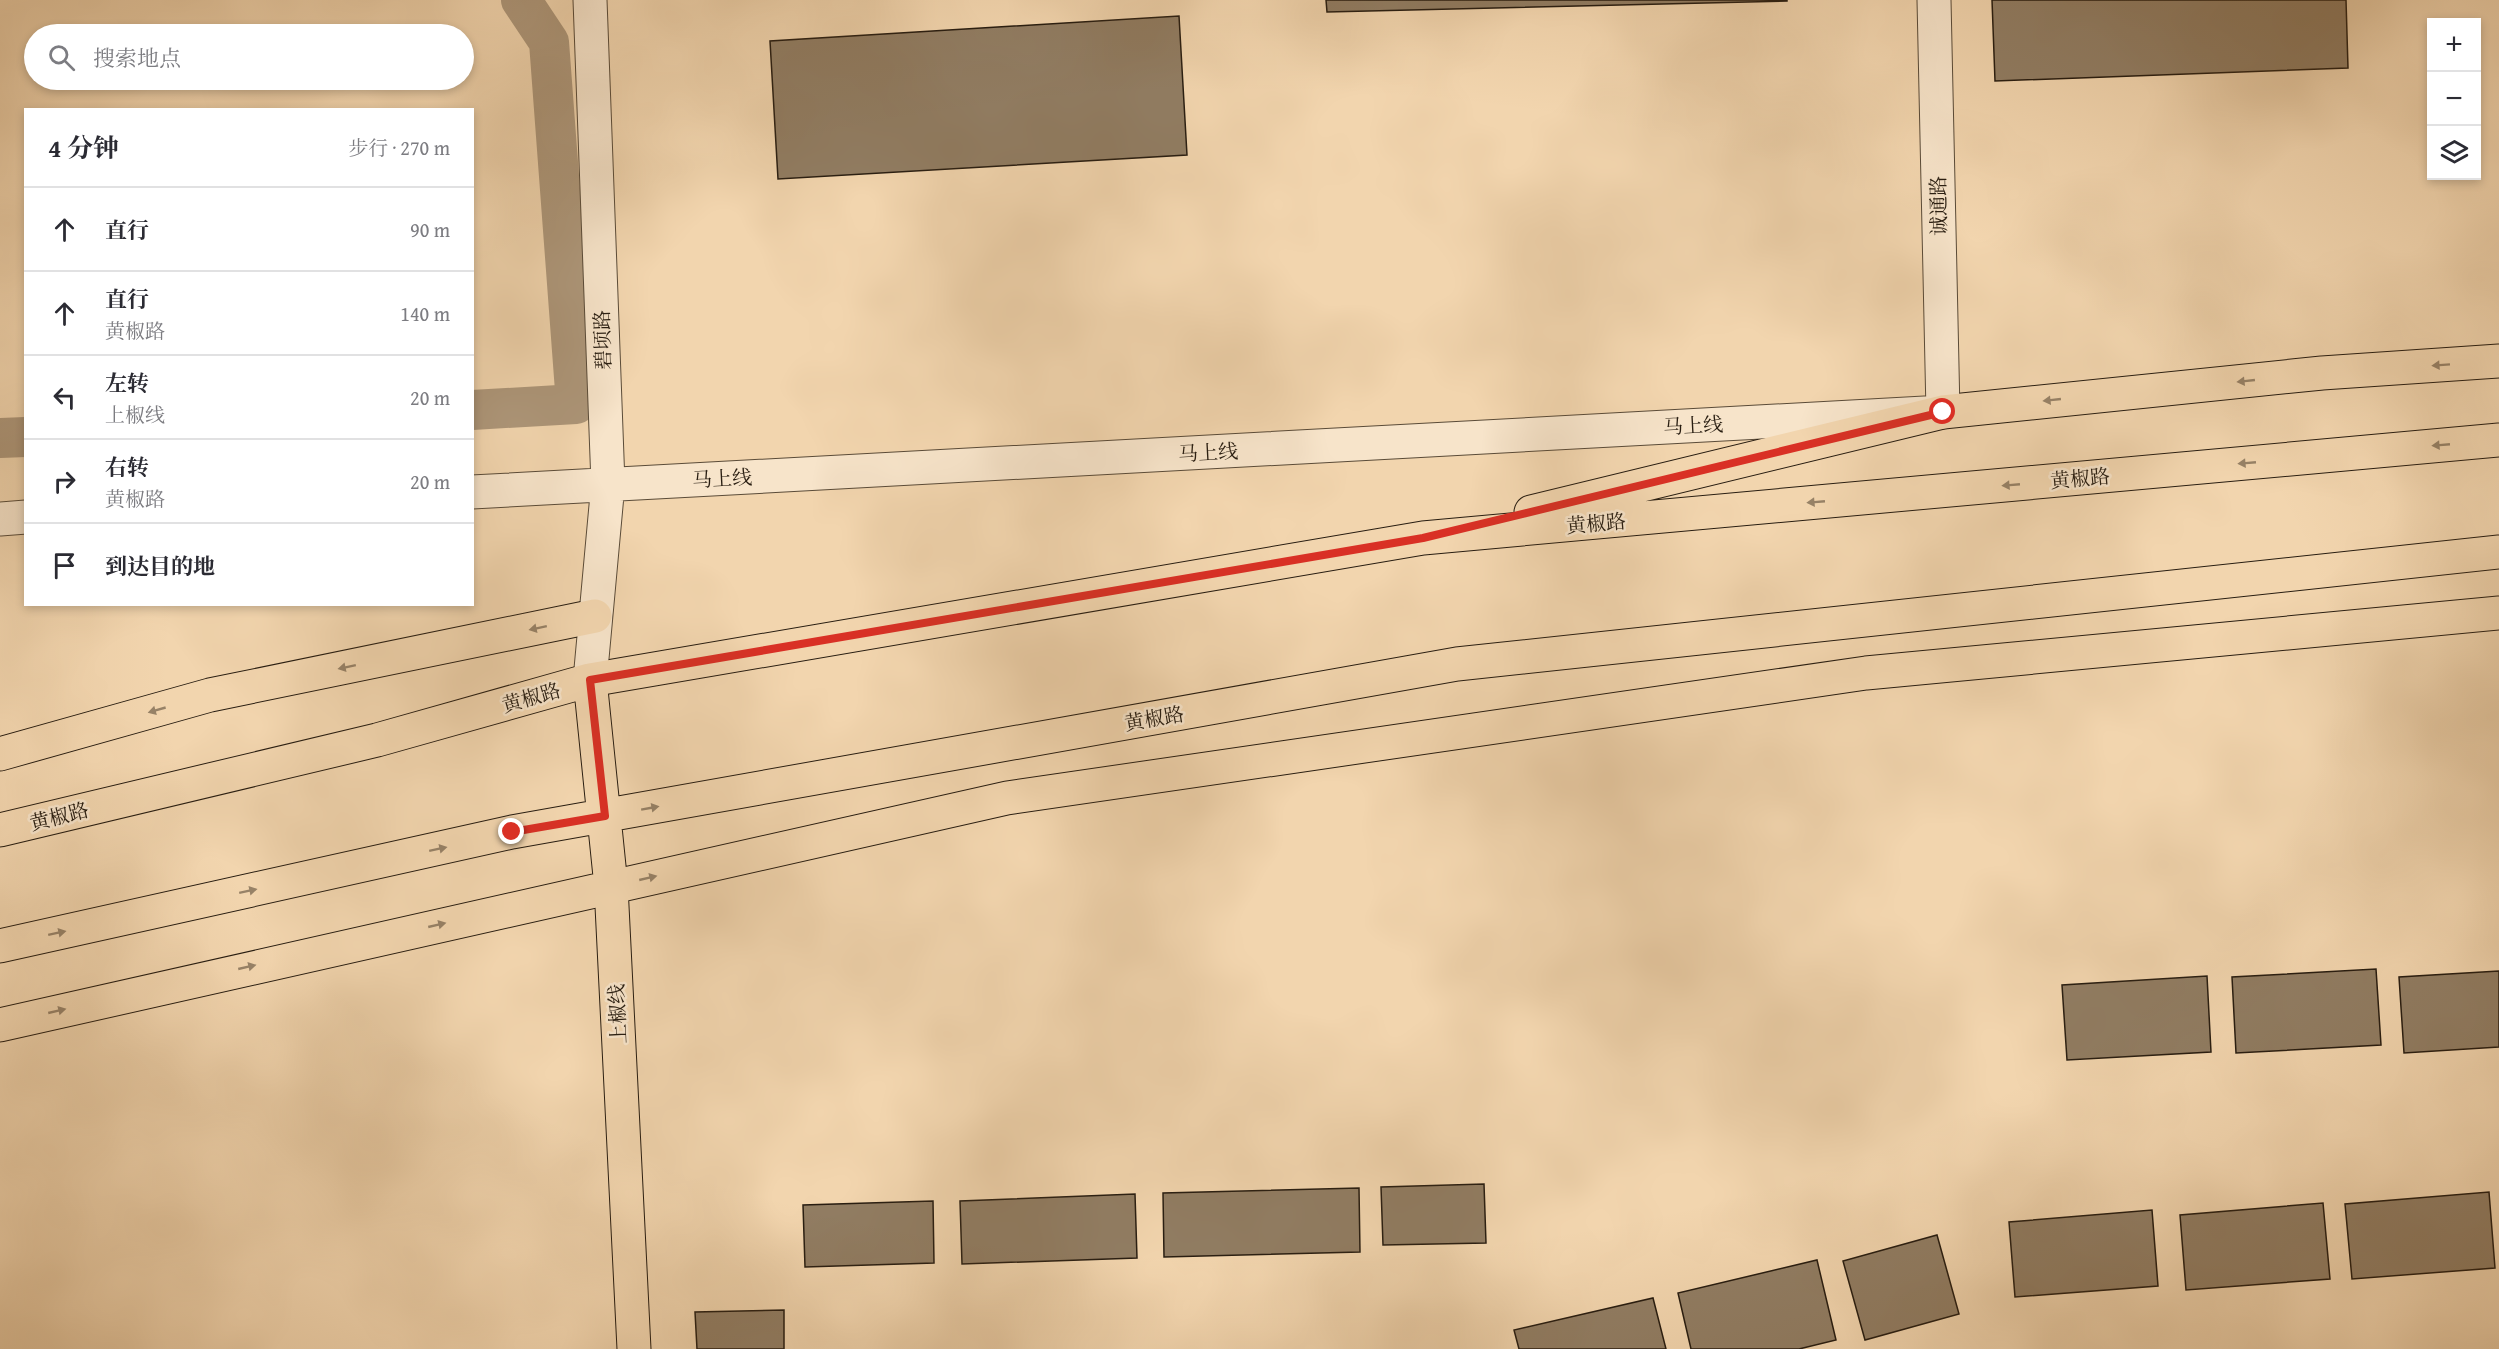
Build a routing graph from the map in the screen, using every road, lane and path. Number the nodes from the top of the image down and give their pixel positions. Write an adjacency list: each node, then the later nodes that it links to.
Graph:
1 (590, 0): 6 (street, 碧顷路)
2 (1934, 0): 4 (street, 诚通路)
3 (2499, 361): 4 (main road, one-way to 4)
4 (1943, 412): 6 (street, 马上线); 10 (main road)
5 (2499, 440): 10 (main road, 黄椒路, one-way to 10)
6 (608, 484): 7 (street, 马上线); 13 (street, 碧顷路)
7 (474, 492)
8 (24, 517): 9 (street)
9 (0, 519)
10 (1423, 538): 14 (main road, 黄椒路)
11 (2499, 552): 16 (main road, 黄椒路, one-way to 11)
12 (2499, 613): 18 (main road, one-way to 12)
13 (595, 616): 14 (street, 碧顷路); 15 (main road, one-way to 15)
14 (590, 680): 16 (main road, 上椒线); 17 (main road, 黄椒路)
15 (0, 754)
16 (605, 816): 18 (main road, 上椒线); 19 (main road, 黄椒路, one-way to 16)
17 (0, 830)
18 (611, 886): 20 (main road, one-way to 18); 21 (main road, 上椒线)
19 (0, 945)
20 (0, 1025)
21 (634, 1349)

